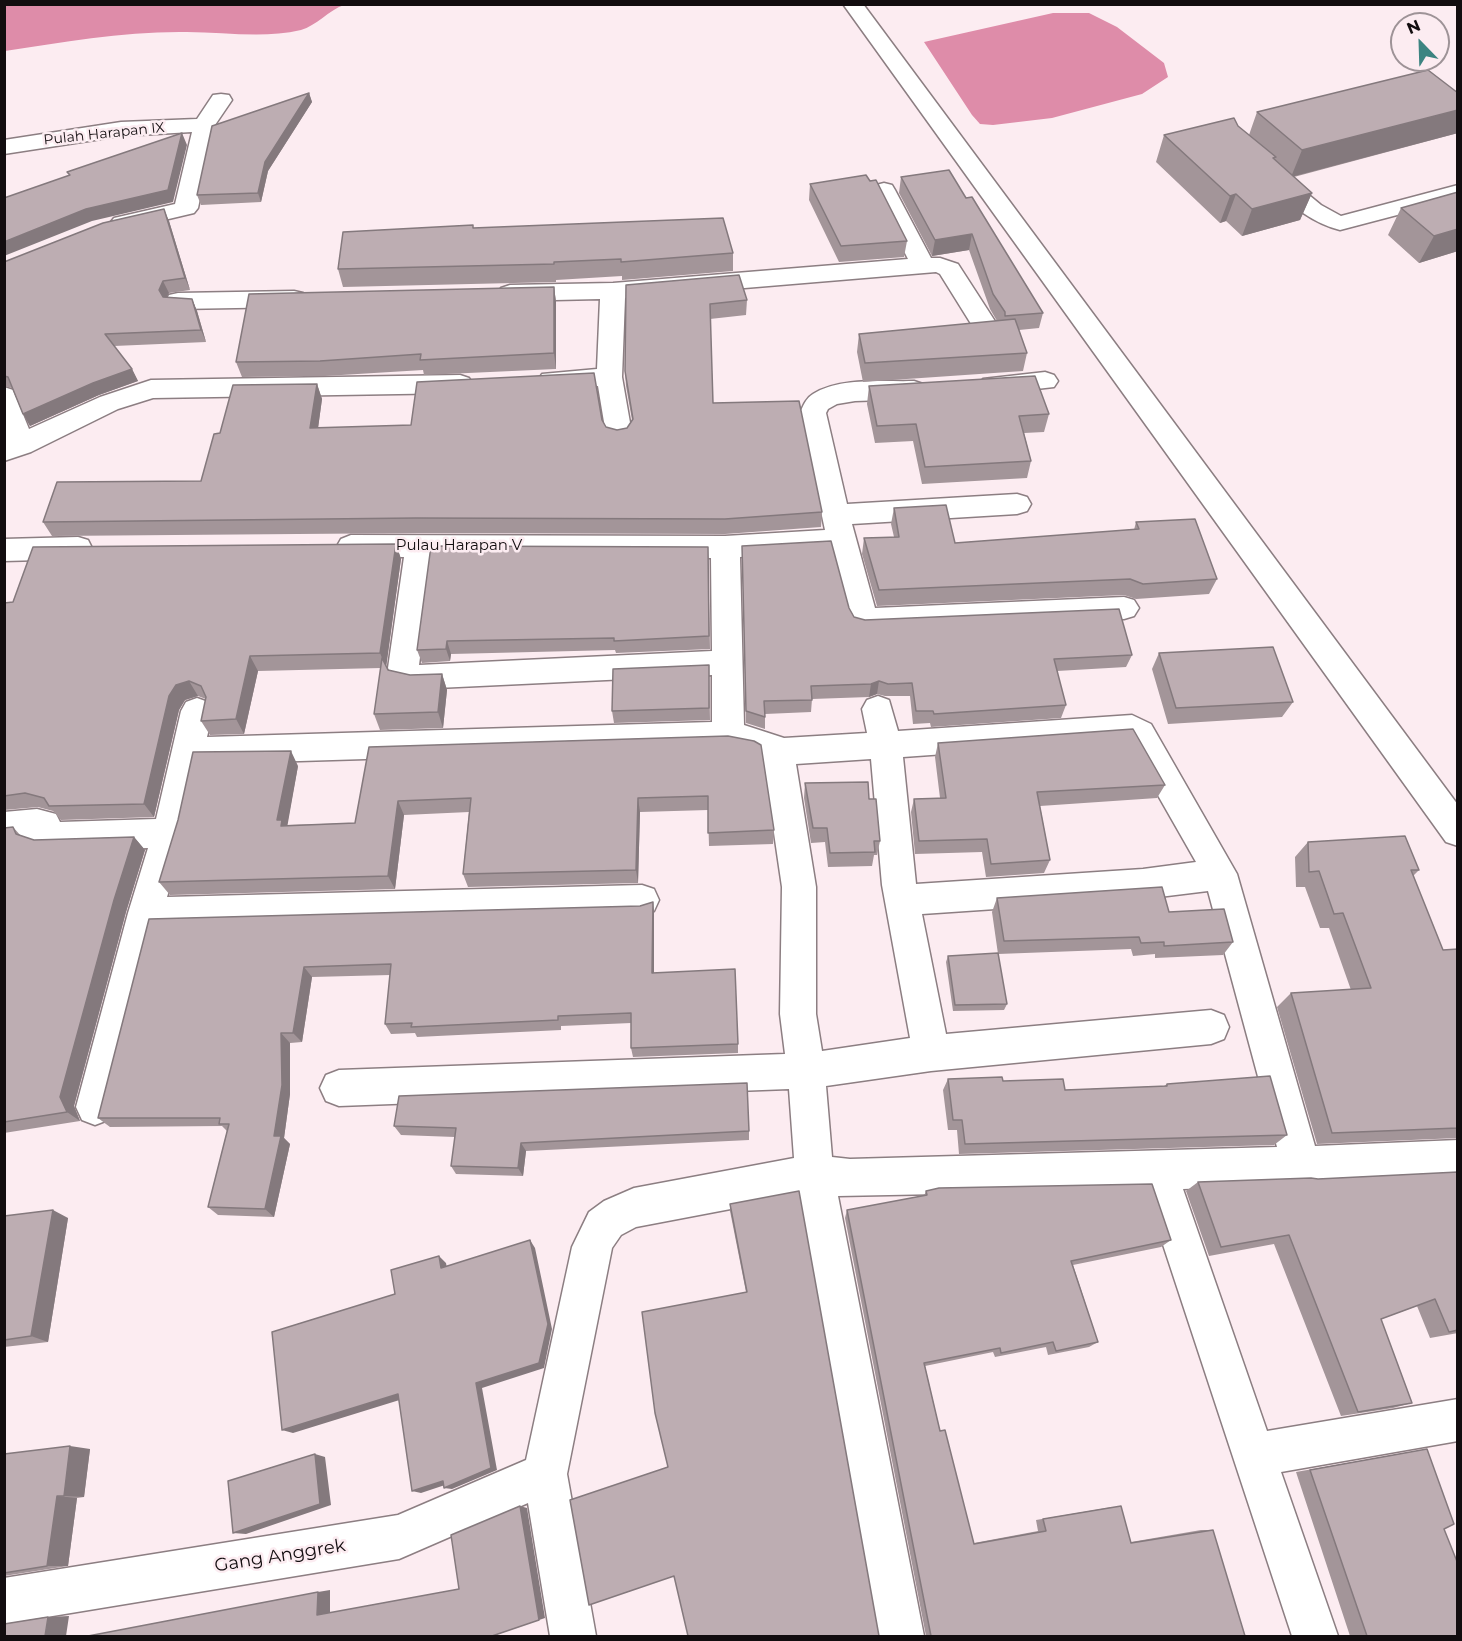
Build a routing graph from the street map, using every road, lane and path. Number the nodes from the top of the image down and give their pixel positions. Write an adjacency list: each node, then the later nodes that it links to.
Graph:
1 (853, 4): 38 (street)
2 (221, 100): 3 (street)
3 (204, 125): 4 (street, Pulah Harapan IX); 8 (street)
4 (4, 147)
5 (1255, 160): 7 (street)
6 (884, 190): 9 (street)
7 (1458, 192)
8 (100, 228)
9 (923, 265): 10 (street); 14 (street)
10 (613, 291): 11 (street); 15 (street)
11 (484, 294)
12 (320, 298): 13 (street)
13 (178, 301)
14 (987, 329)
15 (609, 377): 16 (street); 20 (street)
16 (529, 381)
17 (1045, 381): 23 (street)
18 (483, 383): 21 (street)
19 (4, 396): 21 (street)
20 (619, 434)
21 (13, 448)
22 (1017, 504): 23 (street, Pulau Harapan V)
23 (838, 527): 26 (street, Pulau Harapan V); 29 (street)
24 (325, 546): 25 (street, Pulau Harapan V)
25 (420, 546): 26 (street, Pulau Harapan V); 30 (street)
26 (725, 547): 30 (street)
27 (99, 548): 28 (street)
28 (4, 550)
29 (1124, 608)
30 (728, 662): 33 (street)
31 (878, 708): 34 (street)
32 (197, 711): 35 (street)
33 (728, 735): 35 (street); 36 (street)
34 (886, 746): 36 (street); 40 (street); 42 (street)
35 (188, 751): 39 (street)
36 (778, 752): 46 (street)
37 (4, 826): 39 (street)
38 (1458, 832)
39 (169, 833): 43 (street)
40 (1220, 874): 42 (street); 50 (street)
41 (642, 900): 43 (street)
42 (902, 900): 45 (street)
43 (145, 913): 48 (street)
44 (1211, 1027): 45 (street)
45 (931, 1053): 46 (street)
46 (806, 1071): 47 (street); 52 (street)
47 (339, 1088)
48 (95, 1107)
49 (1458, 1159): 50 (street)
50 (1302, 1168): 51 (street)
51 (1157, 1169): 52 (street); 54 (street)
52 (813, 1174): 55 (street); 58 (street)
53 (1458, 1420): 54 (street)
54 (1253, 1455): 59 (street)
55 (545, 1474): 56 (street, Gang Anggrek); 57 (street)
56 (4, 1601)
57 (573, 1636)
58 (901, 1636)
59 (1315, 1636)

